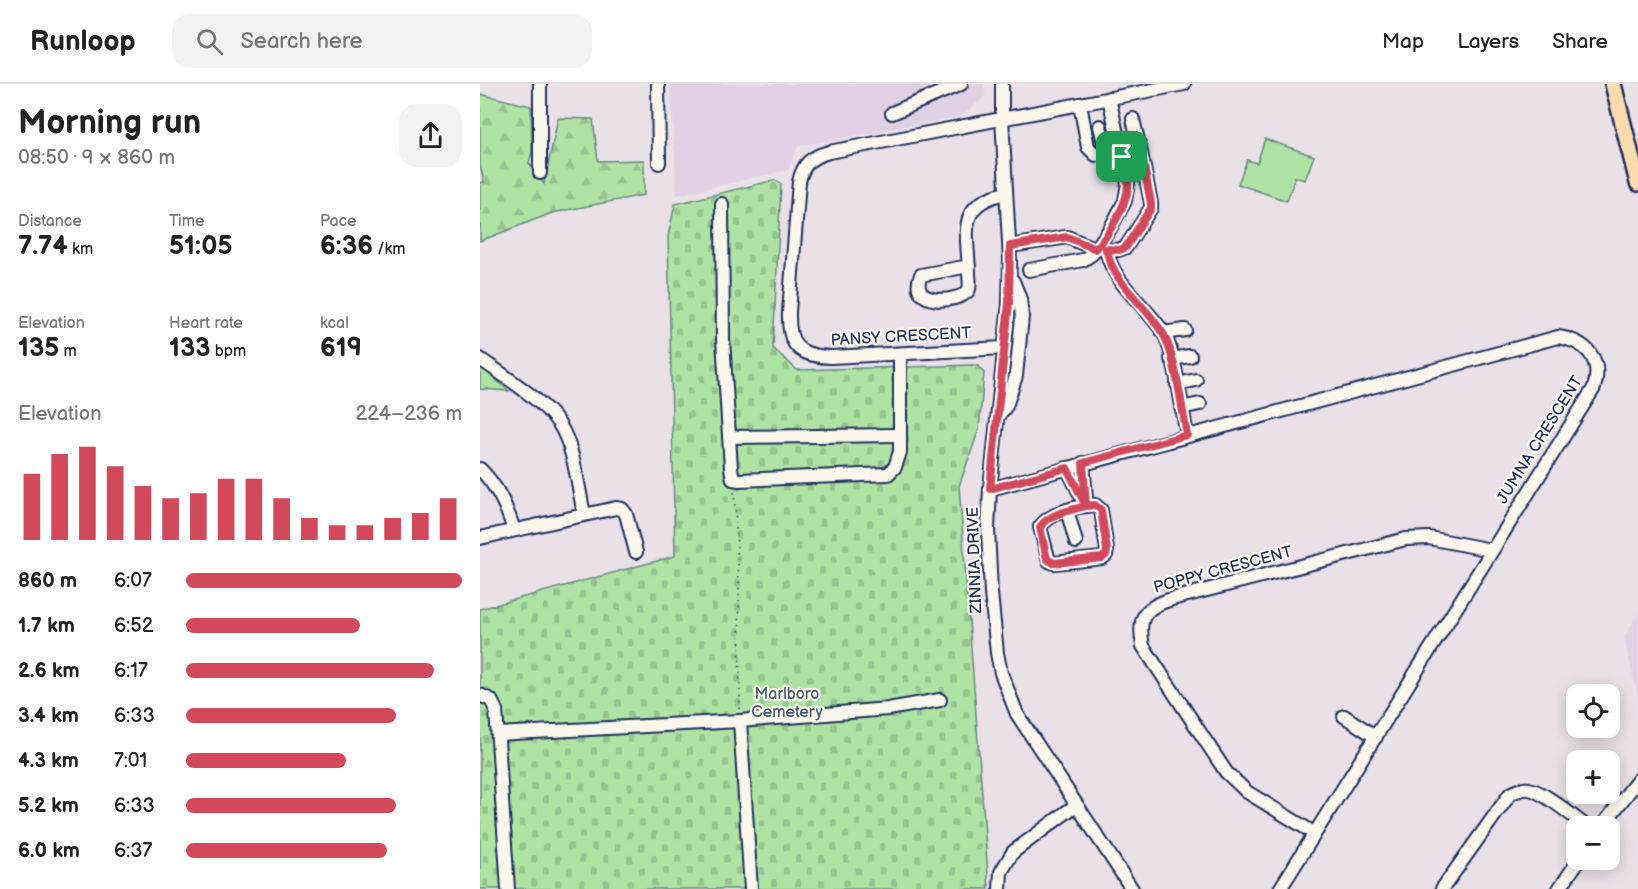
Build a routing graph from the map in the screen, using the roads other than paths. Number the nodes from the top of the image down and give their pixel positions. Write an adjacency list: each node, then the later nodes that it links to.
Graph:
1 (540, 84): 17 (street)
2 (658, 84): 16 (street)
3 (961, 84): 9 (street)
4 (1002, 84): 10 (street, ZINNIA DRIVE)
5 (1184, 84): 7 (street)
6 (1613, 84): 18 (main road)
7 (1108, 98): 8 (street); 14 (street)
8 (1080, 104): 10 (street); 15 (street)
9 (892, 113)
10 (1002, 118): 19 (street, ZINNIA DRIVE); 29 (street, PANSY CRESCENT)
11 (1133, 119): 13 (street)
12 (1100, 126): 15 (street)
13 (1141, 153): 14 (street); 22 (street)
14 (1121, 154): 15 (street); 22 (street)
15 (1107, 155)
16 (659, 163)
17 (540, 173)
18 (1638, 183)
19 (1006, 193): 21 (street, ZINNIA DRIVE); 23 (street)
20 (722, 204): 40 (street)
21 (1010, 246): 22 (street); 25 (street, ZINNIA DRIVE)
22 (1100, 248): 24 (street); 27 (street)
23 (969, 266)
24 (1029, 270)
25 (1010, 274): 28 (street, ZINNIA DRIVE); 37 (street)
26 (1185, 330): 27 (street)
27 (1163, 333): 32 (street)
28 (1004, 348): 29 (street, PANSY CRESCENT); 37 (street, ZINNIA DRIVE)
29 (900, 354): 38 (street)
30 (1190, 356): 32 (street)
31 (480, 359): 47 (street)
32 (1171, 359): 34 (street)
33 (1196, 380): 34 (street)
34 (1177, 384): 36 (street)
35 (1200, 404): 36 (street)
36 (1181, 408): 39 (street)
37 (997, 418): 44 (street, ZINNIA DRIVE)
38 (900, 435): 40 (street); 40 (street)
39 (1187, 435): 41 (street, JUMNA CRESCENT); 51 (street, JUMNA CRESCENT)
40 (729, 437)
41 (1083, 463): 42 (street, JUMNA CRESCENT); 45 (street)
42 (1067, 468): 44 (street, JUMNA CRESCENT); 45 (street)
43 (480, 469): 48 (street)
44 (990, 489): 60 (street, ZINNIA DRIVE)
45 (1086, 506): 46 (street); 46 (street)
46 (1067, 510): 50 (street)
47 (584, 514): 48 (street); 52 (street)
48 (514, 530): 49 (street)
49 (480, 538)
50 (1076, 542)
51 (1491, 550): 58 (street, JUMNA CRESCENT); 63 (street, POPPY CRESCENT)
52 (636, 552)
53 (480, 695): 57 (street)
54 (940, 700): 56 (street)
55 (1344, 716): 58 (street)
56 (740, 721): 57 (street); 66 (street)
57 (498, 734): 65 (street)
58 (1376, 737): 63 (street, JUMNA CRESCENT)
59 (1638, 780): 62 (street)
60 (1076, 805): 67 (street); 68 (street, ZINNIA DRIVE)
61 (1572, 816): 70 (street)
62 (1610, 816)
63 (1314, 833): 69 (street, JUMNA CRESCENT)
64 (1572, 870): 71 (street)
65 (508, 889)
66 (751, 889)
67 (1000, 889)
68 (1132, 889)
69 (1280, 889)
70 (1442, 889)
71 (1559, 889)

